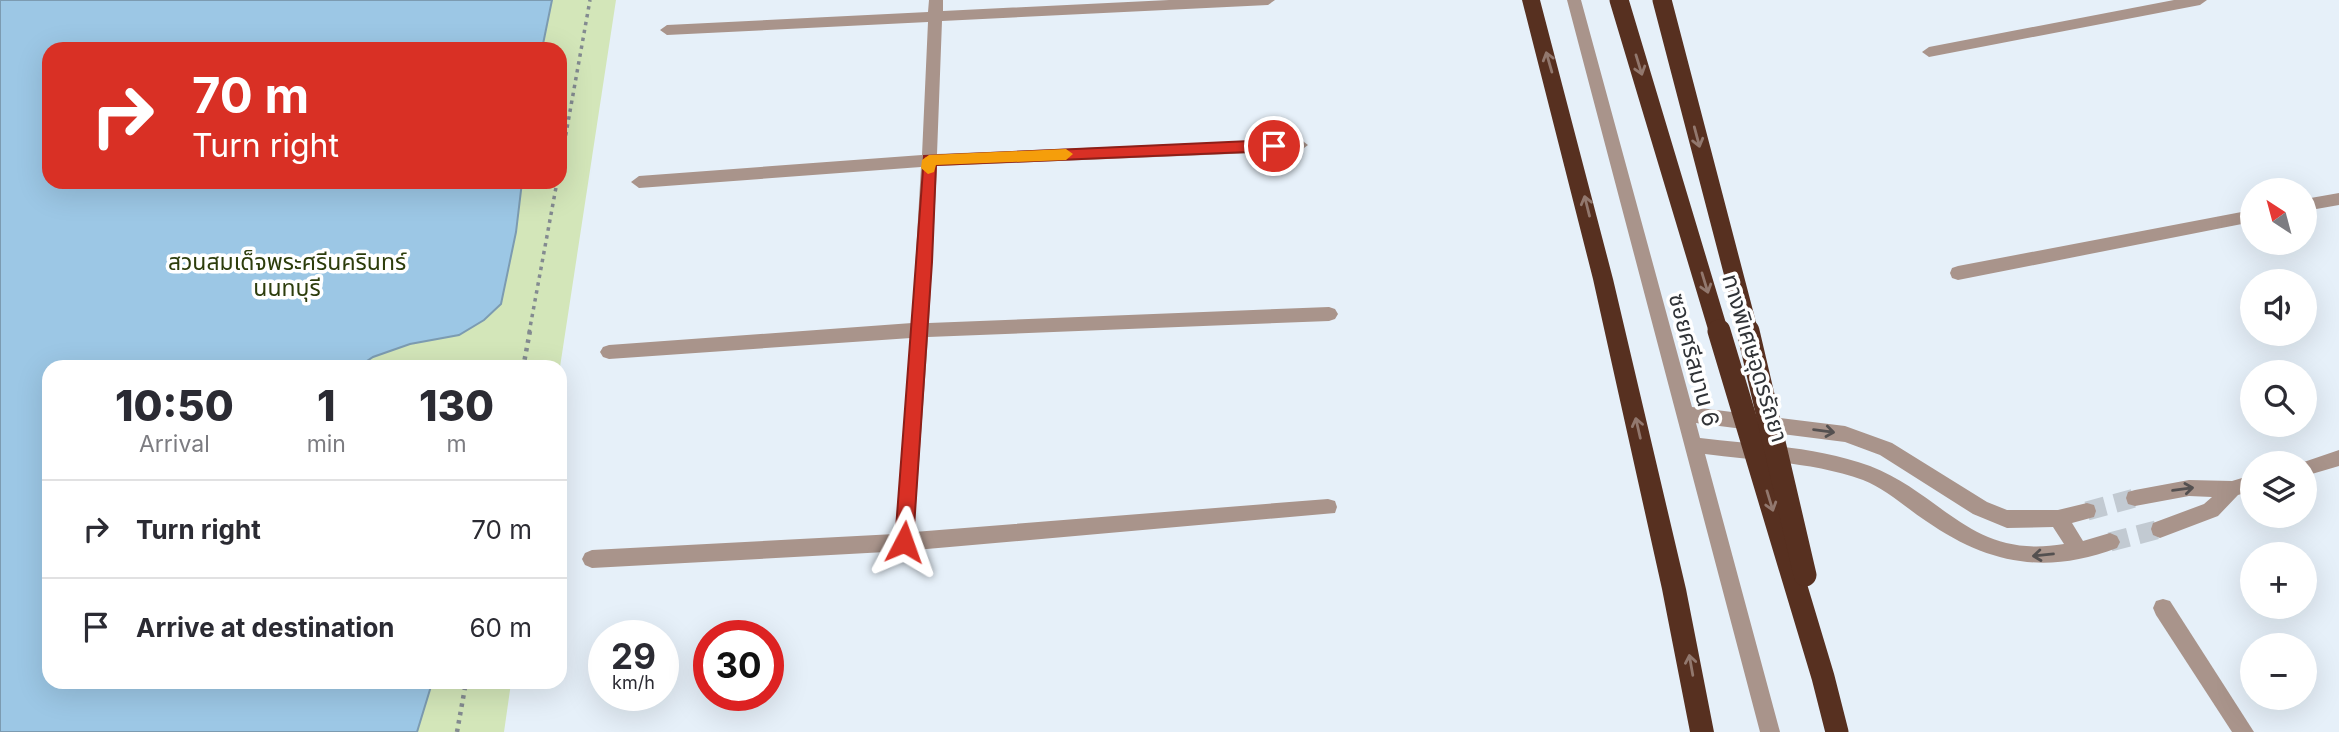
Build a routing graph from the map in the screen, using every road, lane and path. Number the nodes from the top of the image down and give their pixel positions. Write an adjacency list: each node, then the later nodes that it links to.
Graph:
1 (590, 0): 11 (path)
2 (1268, 0): 8 (street)
3 (1531, 0): 43 (highway, one-way to 3)
4 (1574, 0): 24 (street, ซอยศรีสมาน 6)
5 (1619, 0): 40 (highway, ทางพิเศษอุดรรัถยา, one-way to 40, bridge)
6 (1662, 0): 40 (highway, one-way to 40, bridge)
7 (2200, 0): 10 (street)
8 (935, 8): 9 (street); 13 (street)
9 (667, 30)
10 (1929, 52)
11 (567, 128)
12 (1300, 145): 13 (street)
13 (929, 160): 14 (street); 21 (street)
14 (639, 182)
15 (556, 189): 23 (path)
16 (2339, 199): 17 (street)
17 (2317, 203)
18 (2240, 218): 19 (street)
19 (1958, 273)
20 (1329, 314): 21 (street)
21 (920, 330): 22 (street); 35 (street)
22 (609, 352)
23 (524, 360)
24 (1683, 414): 25 (street, ซอยศรีสมาน 6); 33 (street, one-way to 33)
25 (1692, 445): 37 (street, one-way to 25); 44 (street, ซอยศรีสมาน 6)
26 (2339, 458): 27 (street)
27 (2317, 464)
28 (2240, 487): 29 (street)
29 (2232, 489): 30 (street, one-way to 29); 34 (street)
30 (2135, 498)
31 (1328, 508): 35 (street)
32 (2087, 510): 33 (street)
33 (2058, 517): 37 (street)
34 (2160, 529)
35 (904, 542): 38 (street)
36 (2110, 542): 37 (street)
37 (2079, 551)
38 (592, 559)
39 (2163, 608): 46 (street)
40 (1824, 677): 45 (highway, ทางพิเศษอุดรรัถยา, bridge)
41 (465, 689): 42 (path)
42 (457, 732)
43 (1702, 732)
44 (1770, 732)
45 (1837, 732)
46 (2244, 732)

